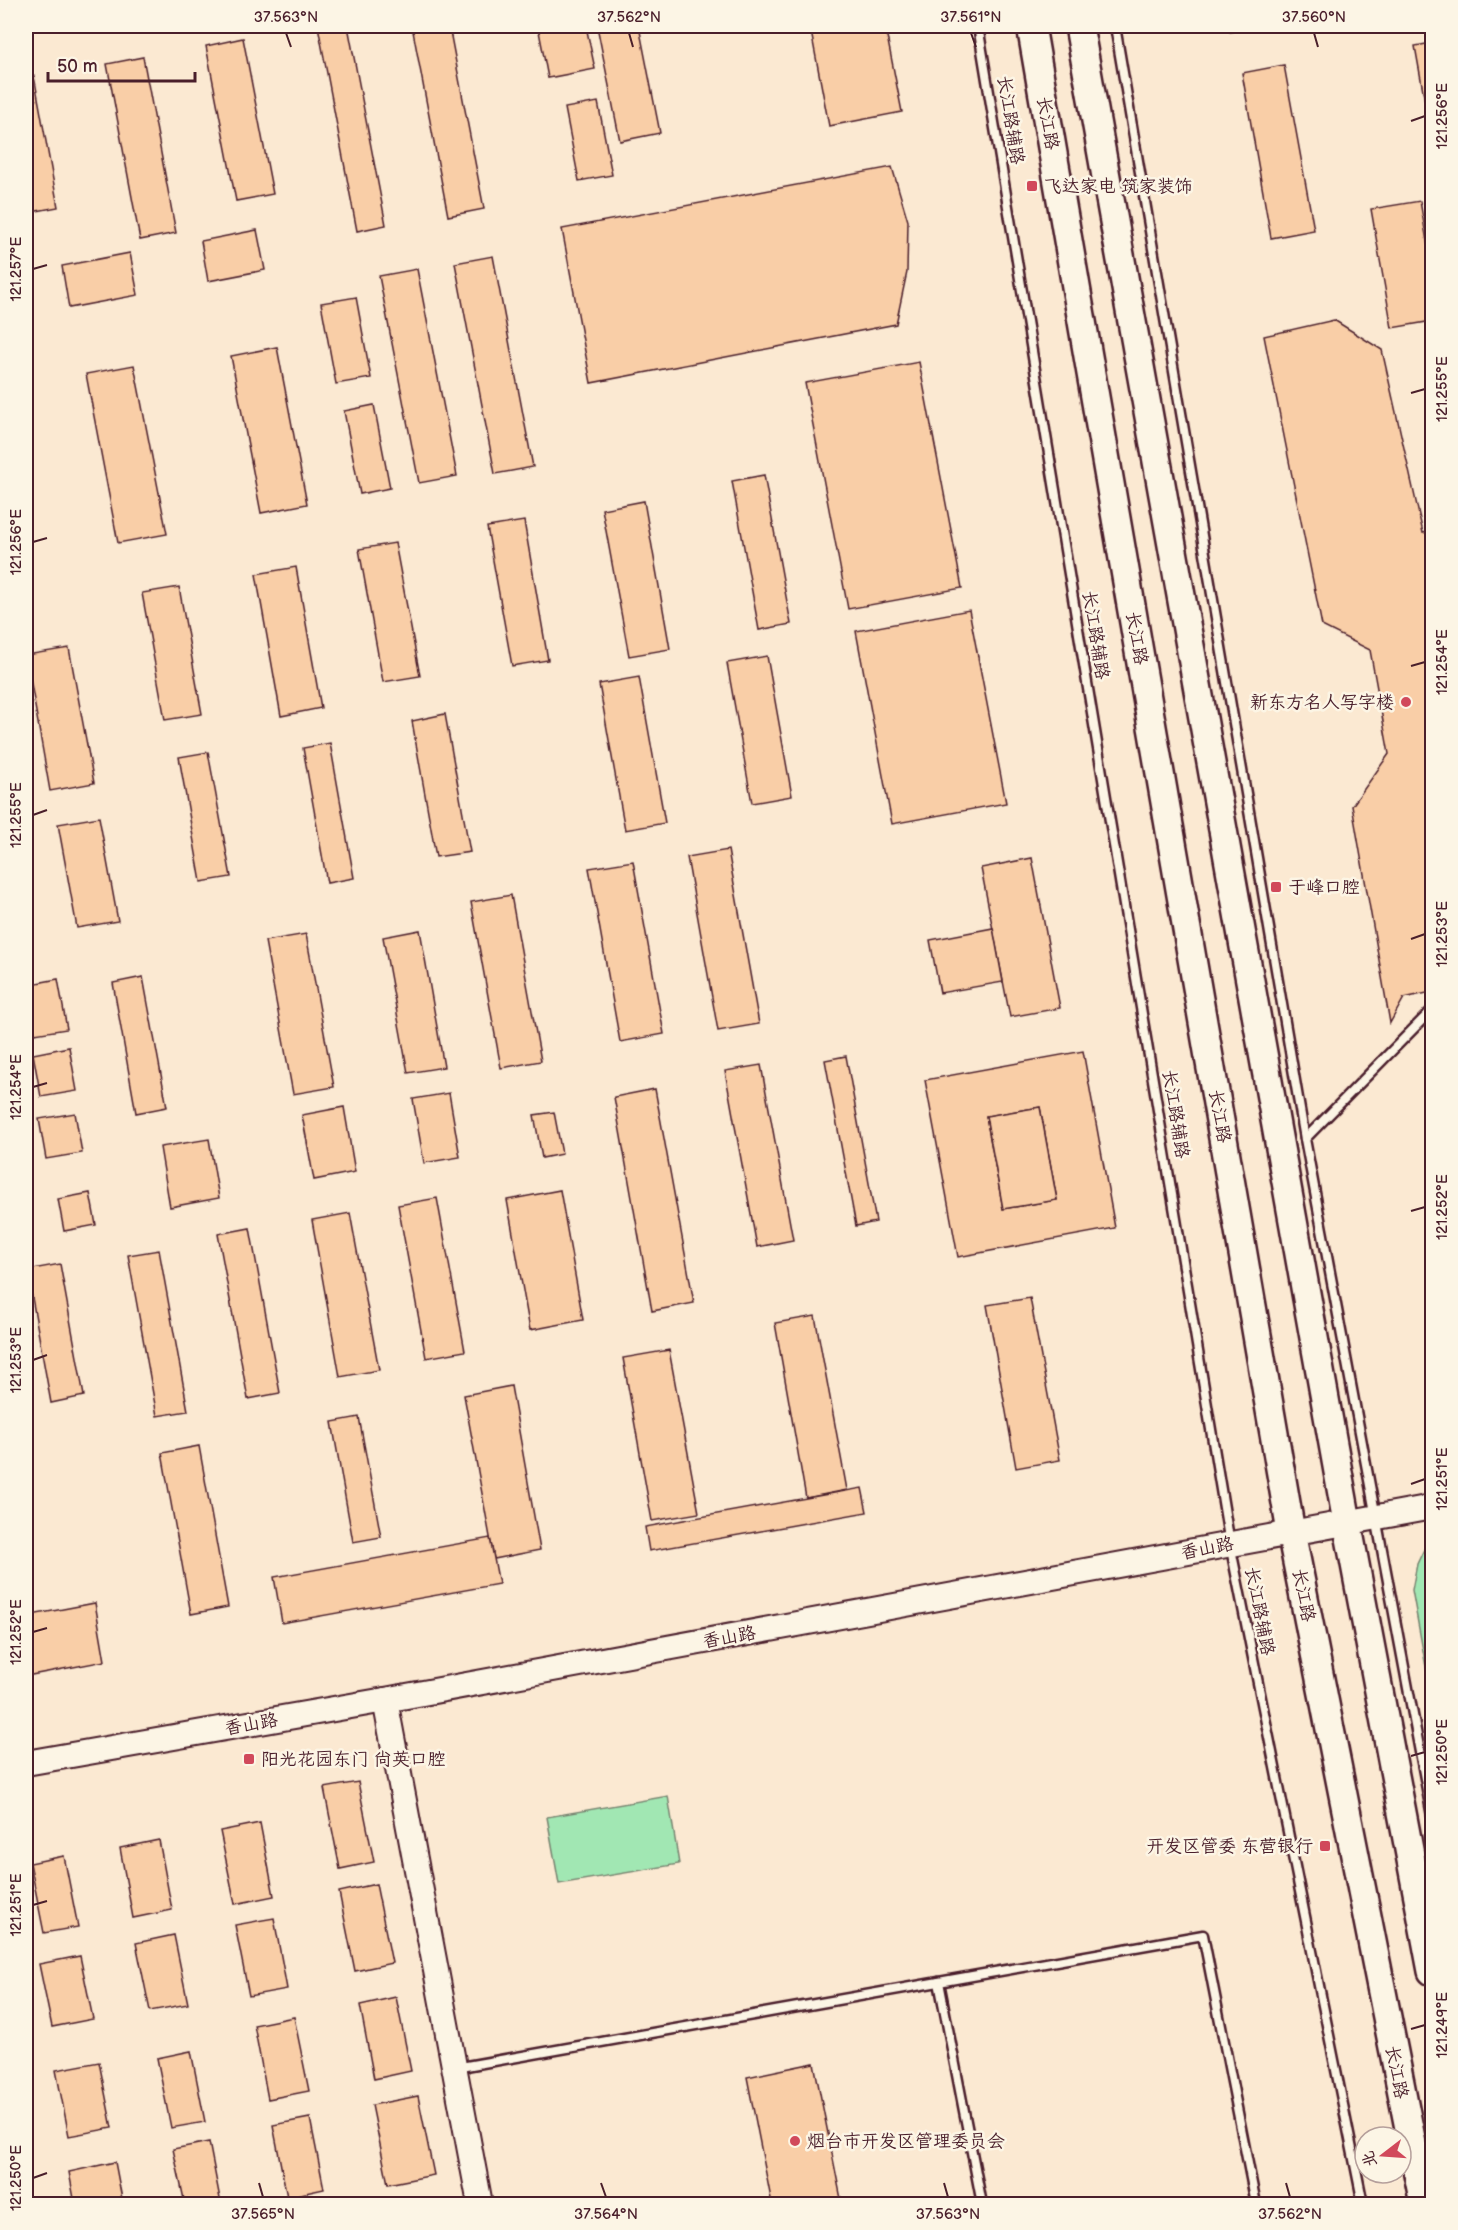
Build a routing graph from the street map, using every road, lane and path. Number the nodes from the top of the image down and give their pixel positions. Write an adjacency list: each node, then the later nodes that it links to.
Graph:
1 (978, 26): 11 (lane, 长江路辅路)
2 (1031, 26): 10 (main road, 长江路)
3 (1079, 26): 9 (main road)
4 (1115, 26): 6 (lane)
5 (1432, 1010): 6 (lane)
6 (1305, 1139): 8 (lane)
7 (1432, 1507): 8 (street, 香山路)
8 (1375, 1517): 9 (street, 香山路); 14 (lane)
9 (1347, 1522): 10 (street, 香山路); 15 (main road)
10 (1291, 1532): 11 (street, 香山路); 22 (main road, 长江路)
11 (1230, 1544): 12 (street, 香山路); 21 (lane, 长江路辅路)
12 (385, 1700): 13 (street, 香山路); 17 (street)
13 (26, 1763)
14 (1432, 1816)
15 (1432, 1971)
16 (939, 1982): 17 (lane); 19 (lane); 20 (lane)
17 (454, 2068): 18 (street)
18 (480, 2205)
19 (982, 2205)
20 (1256, 2205)
21 (1363, 2205)
22 (1424, 2205)

